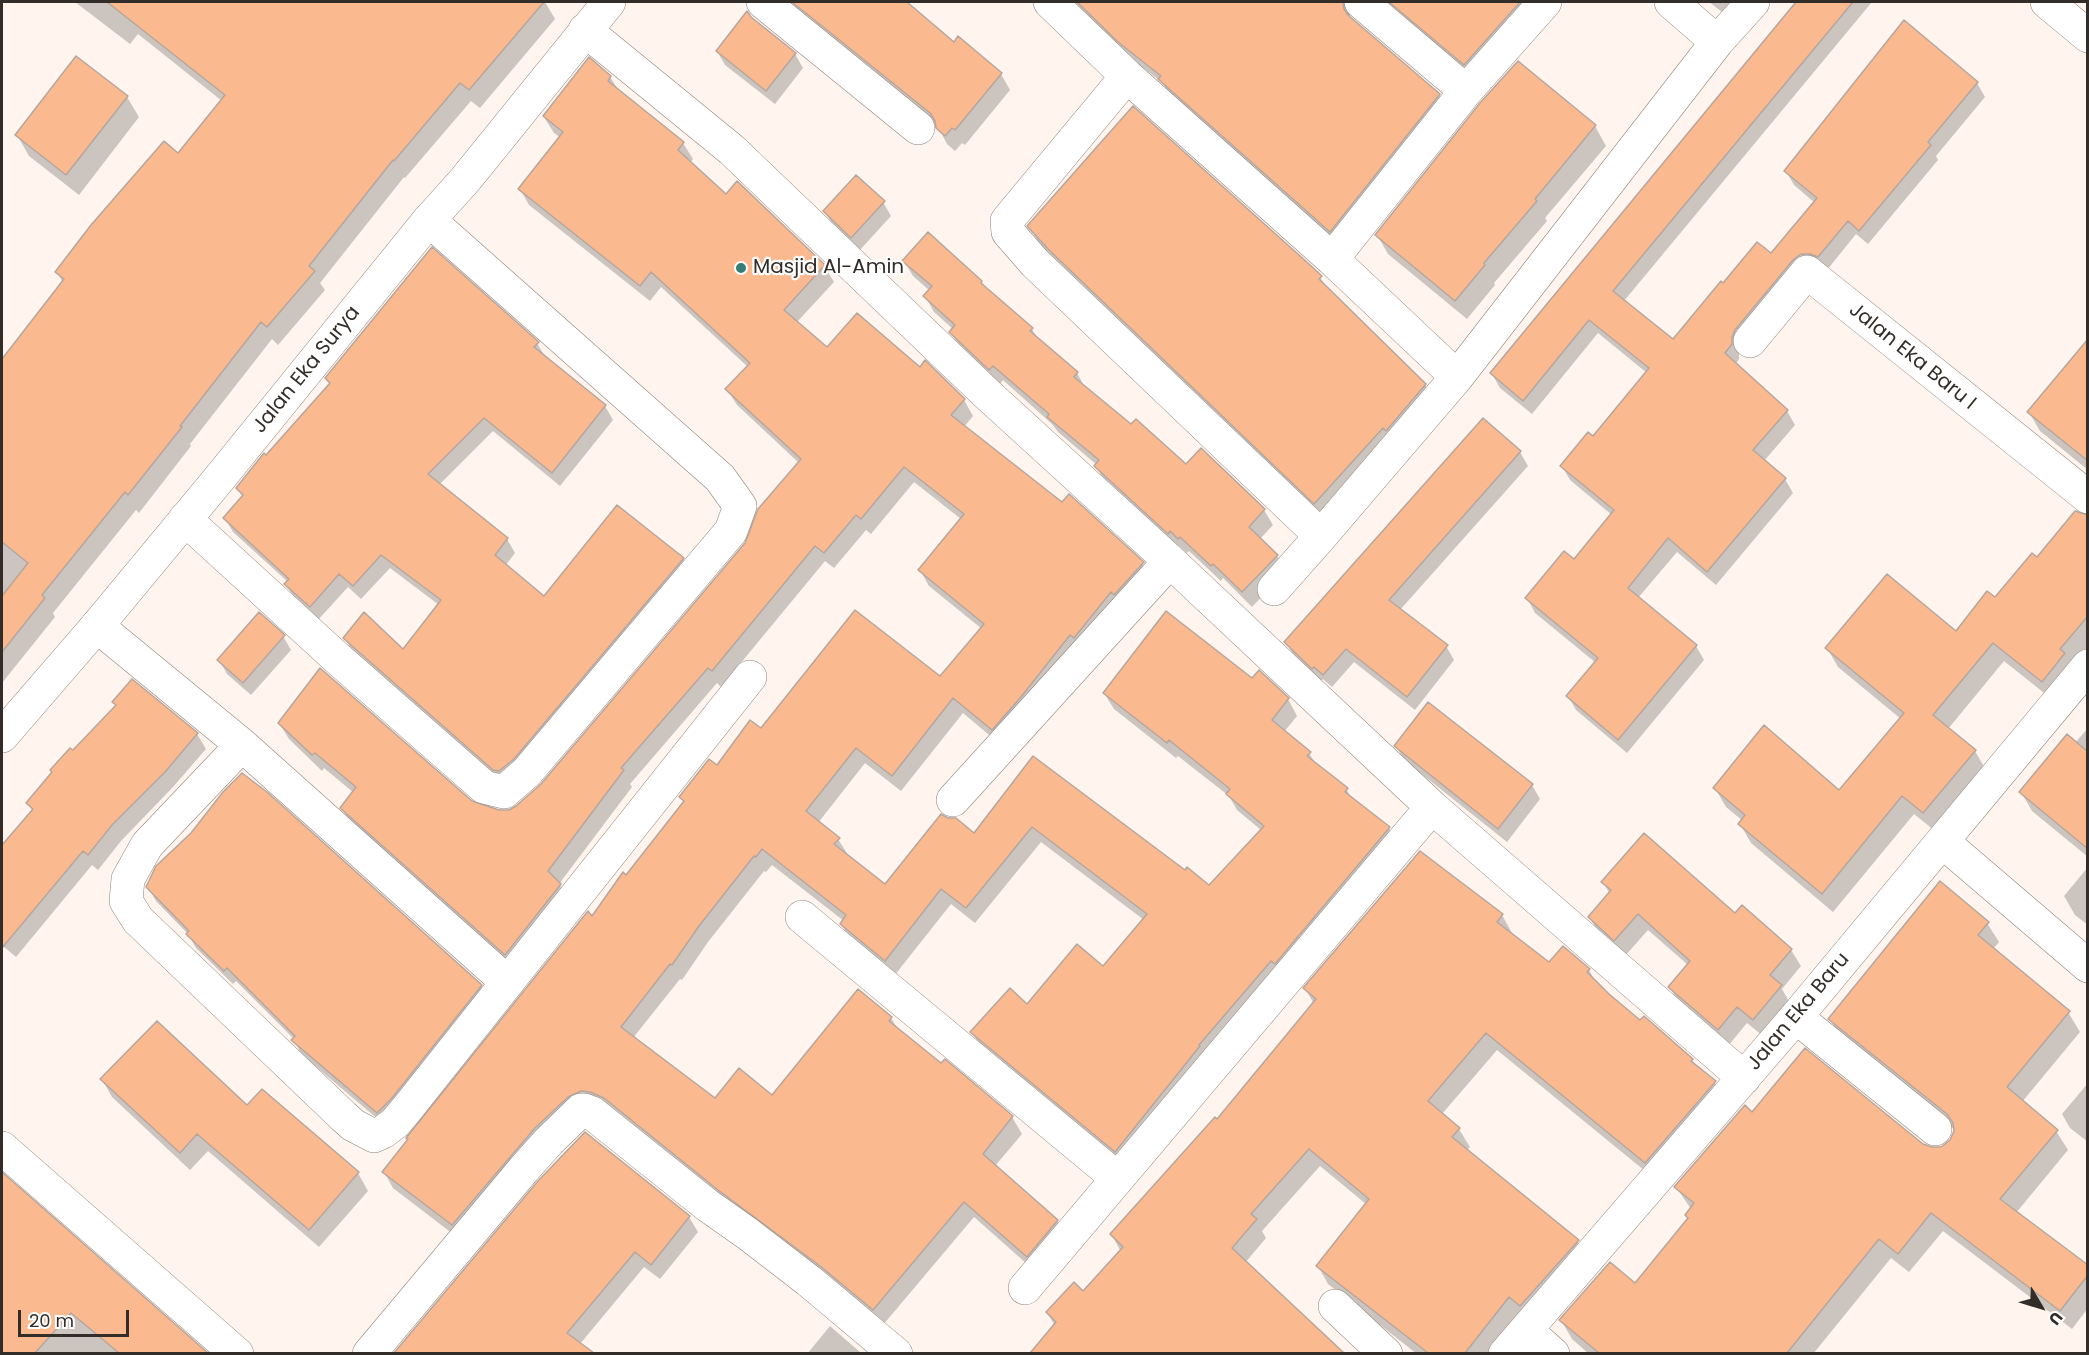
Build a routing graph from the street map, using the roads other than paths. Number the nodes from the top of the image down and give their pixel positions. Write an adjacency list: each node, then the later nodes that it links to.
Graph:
1 (609, 2): 9 (street, Jalan Eka Surya)
2 (763, 2): 14 (street)
3 (1050, 2): 12 (street)
4 (1361, 2): 13 (street)
5 (1545, 2): 13 (street)
6 (1671, 2): 11 (street)
7 (1753, 2): 11 (street)
8 (2047, 2): 10 (street)
9 (585, 30): 15 (street, Jalan Eka Surya); 22 (street)
10 (2088, 36)
11 (1717, 42): 18 (street)
12 (1127, 76): 16 (street); 21 (street)
13 (1466, 91): 16 (street)
14 (918, 128)
15 (429, 220): 20 (street, Jalan Eka Surya); 20 (street)
16 (1332, 259): 18 (street)
17 (1750, 341): 19 (street, Jalan Eka Baru I)
18 (1457, 377): 21 (street)
19 (2088, 497)
20 (185, 519): 24 (street, Jalan Eka Surya)
21 (1321, 536): 23 (street)
22 (1170, 561): 29 (street); 30 (street)
23 (1274, 589)
24 (97, 626): 27 (street, Jalan Eka Surya); 28 (street)
25 (2088, 666): 31 (street, Jalan Eka Baru)
26 (750, 677): 34 (street)
27 (2, 736)
28 (243, 745): 34 (street); 34 (street)
29 (953, 800)
30 (1432, 807): 36 (street); 39 (street)
31 (1943, 842): 33 (street); 35 (street, Jalan Eka Baru)
32 (802, 917): 39 (street)
33 (2088, 966)
34 (507, 982)
35 (1796, 1017): 36 (street, Jalan Eka Baru); 37 (street)
36 (1743, 1078): 42 (street, Jalan Eka Baru)
37 (1935, 1129)
38 (2, 1148): 43 (street)
39 (1117, 1178): 40 (street)
40 (1025, 1288)
41 (1335, 1305): 46 (street)
42 (1516, 1342): 47 (street)
43 (237, 1353)
44 (369, 1353): 45 (street)
45 (896, 1353)
46 (1386, 1353)
47 (1553, 1353)

